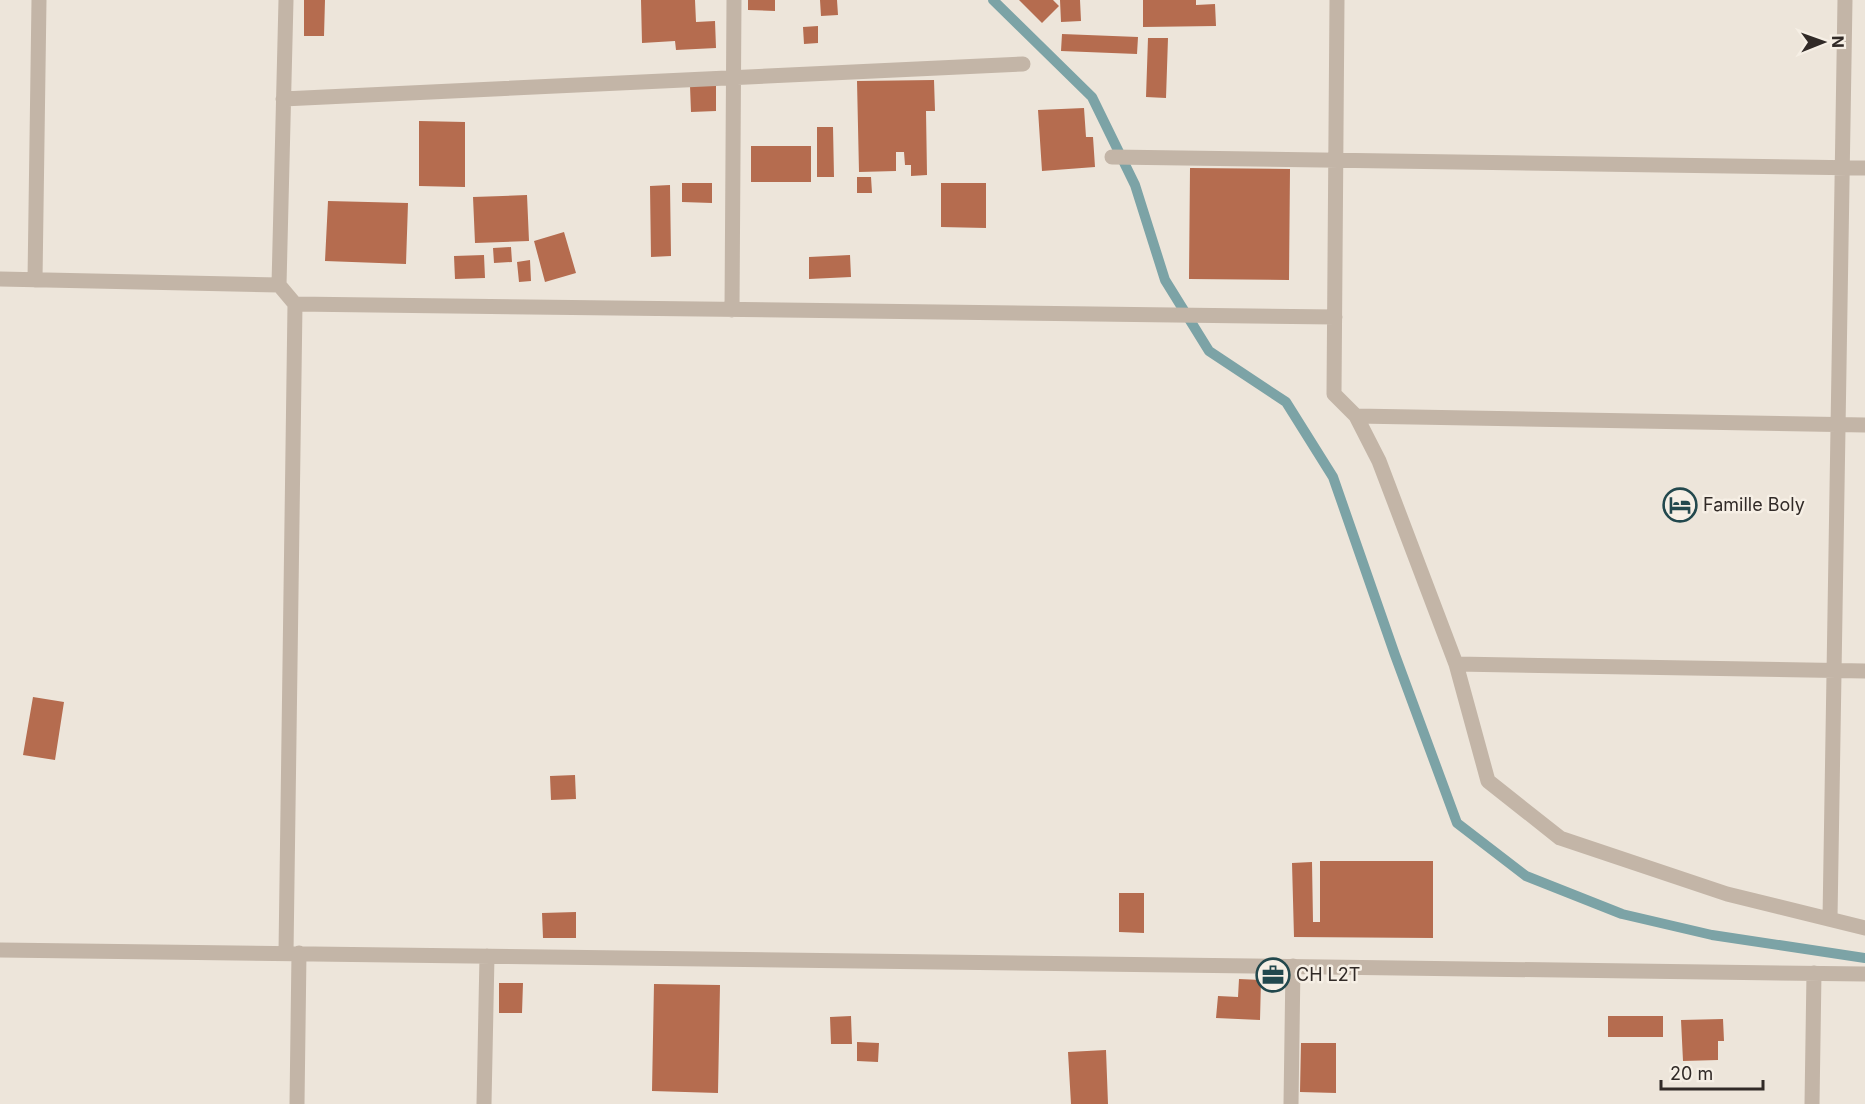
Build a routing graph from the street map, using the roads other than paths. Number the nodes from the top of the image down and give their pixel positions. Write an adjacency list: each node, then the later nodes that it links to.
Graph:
1 (39, 0): 14 (street)
2 (286, 0): 8 (street)
3 (734, 0): 7 (street)
4 (1337, 0): 10 (street)
5 (1845, 0): 11 (street)
6 (1023, 64): 7 (street)
7 (734, 78): 8 (street); 17 (street)
8 (283, 99): 15 (street)
9 (1112, 157): 10 (street)
10 (1335, 160): 11 (street); 18 (street)
11 (1843, 168): 12 (street); 20 (street)
12 (1865, 168)
13 (0, 279): 14 (street)
14 (35, 280): 15 (street)
15 (279, 285): 16 (street)
16 (295, 304): 17 (street); 28 (street)
17 (732, 310): 18 (street)
18 (1335, 317): 19 (street)
19 (1356, 416): 20 (street); 22 (street)
20 (1838, 425): 21 (street); 23 (street)
21 (1865, 425)
22 (1456, 664): 23 (street); 25 (street)
23 (1834, 670): 24 (street); 25 (street)
24 (1865, 671)
25 (1830, 919): 26 (street)
26 (1865, 928)
27 (0, 950): 28 (street)
28 (292, 953): 29 (street); 33 (street)
29 (487, 956): 30 (street); 34 (street)
30 (1293, 966): 31 (street); 35 (street)
31 (1814, 973): 32 (street); 36 (street)
32 (1865, 974)
33 (297, 1104)
34 (484, 1104)
35 (1291, 1104)
36 (1812, 1104)

